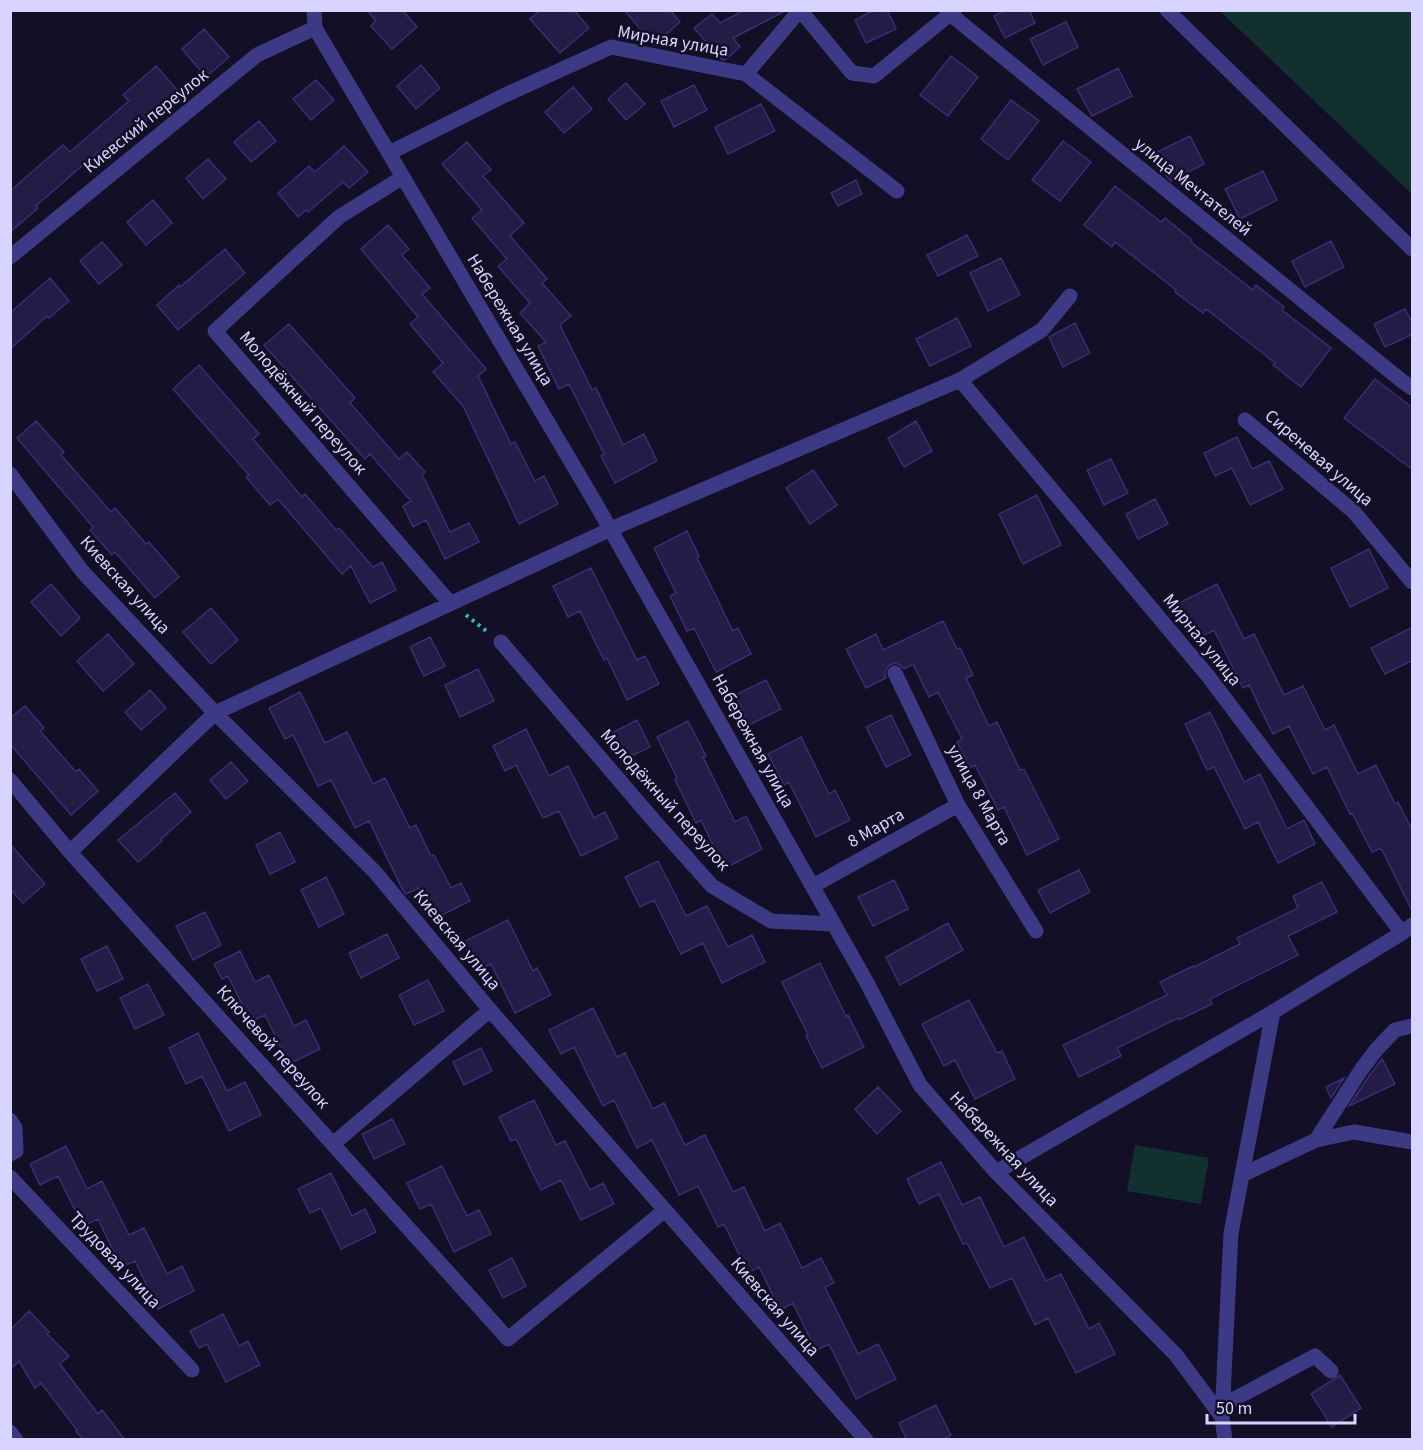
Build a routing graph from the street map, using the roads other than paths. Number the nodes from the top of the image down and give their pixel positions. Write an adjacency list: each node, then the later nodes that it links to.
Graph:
1 (314, 10): 5 (street, Набережная улица)
2 (800, 10): 4 (street); 6 (street)
3 (1167, 10): 10 (street)
4 (953, 12): 14 (street, улица Мечтателей)
5 (315, 28): 7 (street, Набережная улица); 11 (street, Киевский переулок)
6 (746, 74): 7 (street, Мирная улица); 9 (street, Мирная улица)
7 (388, 153): 8 (street, Набережная улица)
8 (403, 177): 17 (street, Набережная улица); 19 (street, Молодёжный переулок)
9 (897, 191)
10 (1413, 249)
11 (10, 256)
12 (1070, 296): 13 (street)
13 (960, 380): 17 (street); 28 (street, Мирная улица)
14 (1413, 388)
15 (1245, 420): 18 (street, Сиреневая улица)
16 (10, 474): 22 (street, Киевская улица)
17 (611, 529): 19 (street); 26 (street, Набережная улица)
18 (1413, 582)
19 (450, 603): 22 (street)
20 (501, 642): 27 (street, Молодёжный переулок)
21 (895, 673): 24 (street, улица 8 Марта)
22 (215, 713): 25 (street); 30 (street, Киевская улица)
23 (10, 780): 25 (street, Ключевой переулок)
24 (958, 805): 26 (street, 8 Марта); 29 (street, улица 8 Марта)
25 (70, 852): 36 (street, Ключевой переулок)
26 (813, 886): 27 (street, Набережная улица)
27 (834, 924): 38 (street, Набережная улица)
28 (1407, 929): 31 (street)
29 (1036, 931)
30 (490, 1010): 36 (street); 41 (street, Киевская улица)
31 (1273, 1012): 38 (street); 39 (street)
32 (1413, 1026): 34 (street)
33 (10, 1120): 37 (street)
34 (1316, 1140): 35 (street); 39 (street)
35 (1413, 1142)
36 (333, 1144): 41 (street, Ключевой переулок)
37 (10, 1154)
38 (996, 1172): 44 (street, Набережная улица)
39 (1242, 1175): 44 (street)
40 (10, 1177): 42 (street, Трудовая улица)
41 (665, 1210): 47 (street, Киевская улица)
42 (192, 1370)
43 (1330, 1371): 44 (street)
44 (1223, 1411): 48 (street, Набережная улица)
45 (10, 1432): 46 (street)
46 (16, 1440)
47 (866, 1440)
48 (1225, 1440)

